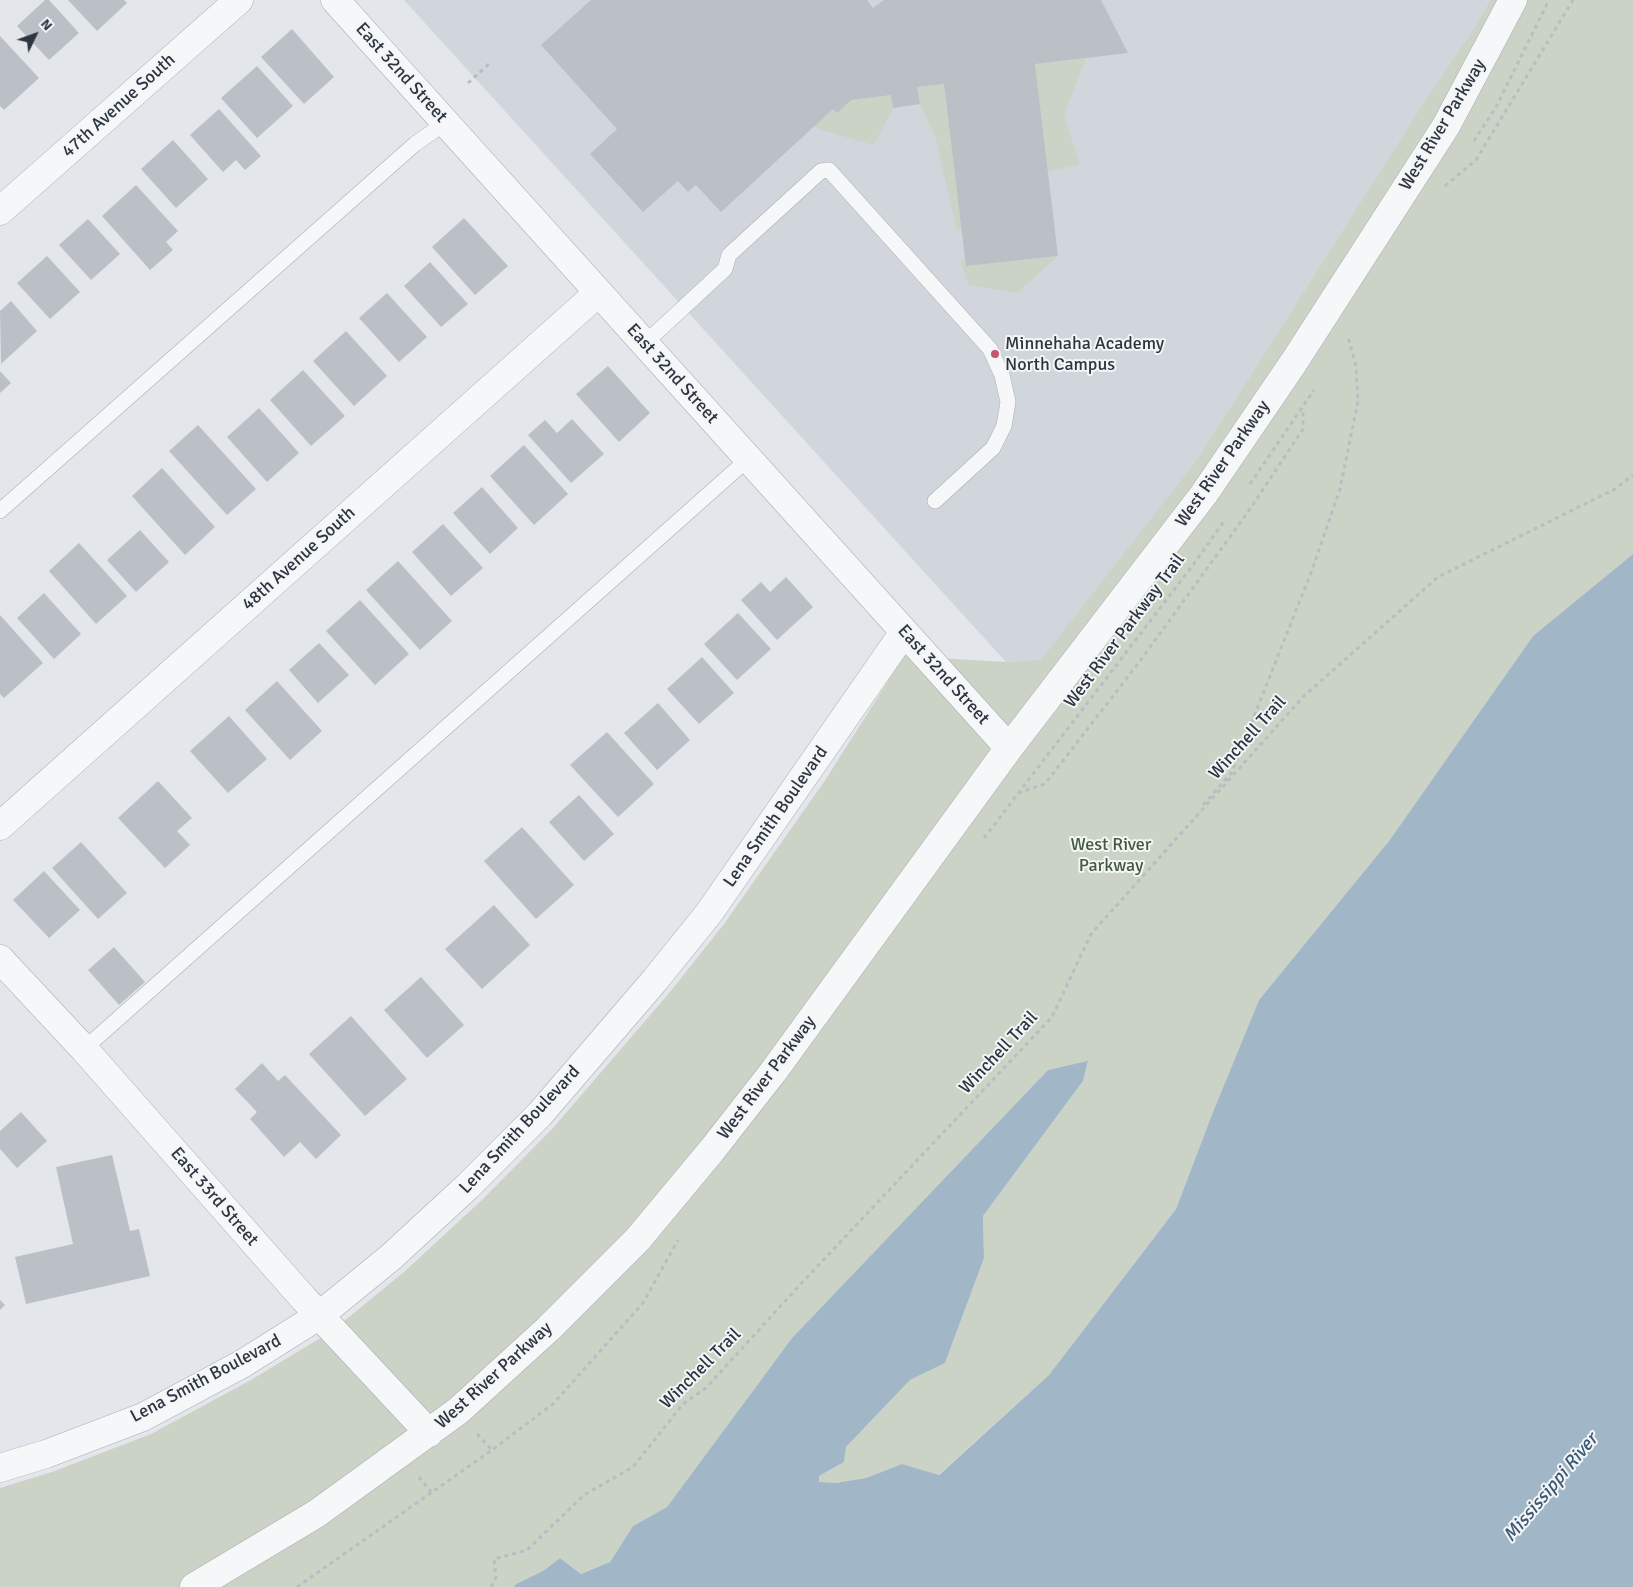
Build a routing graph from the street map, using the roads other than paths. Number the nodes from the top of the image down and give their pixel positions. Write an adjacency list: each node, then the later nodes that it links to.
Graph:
1 (239, 0): 5 (street, 47th Avenue South)
2 (335, 0): 4 (street, East 32nd Street)
3 (1513, 0): 12 (street, West River Parkway)
4 (446, 123): 6 (street, East 32nd Street); 10 (lane)
5 (0, 211)
6 (598, 293): 7 (street, East 32nd Street); 13 (street, 48th Avenue South)
7 (644, 344): 8 (street, East 32nd Street); 9 (lane)
8 (748, 459): 11 (street, East 32nd Street); 15 (lane)
9 (935, 501)
10 (0, 511)
11 (904, 632): 12 (street, East 32nd Street); 16 (street, Lena Smith Boulevard)
12 (1009, 748): 17 (street, West River Parkway)
13 (0, 826)
14 (0, 959): 15 (street, East 33rd Street)
15 (84, 1049): 16 (street, East 33rd Street)
16 (320, 1315): 17 (street, East 33rd Street); 18 (street, Lena Smith Boulevard)
17 (429, 1433): 19 (street, West River Parkway)
18 (0, 1468)
19 (194, 1587)

